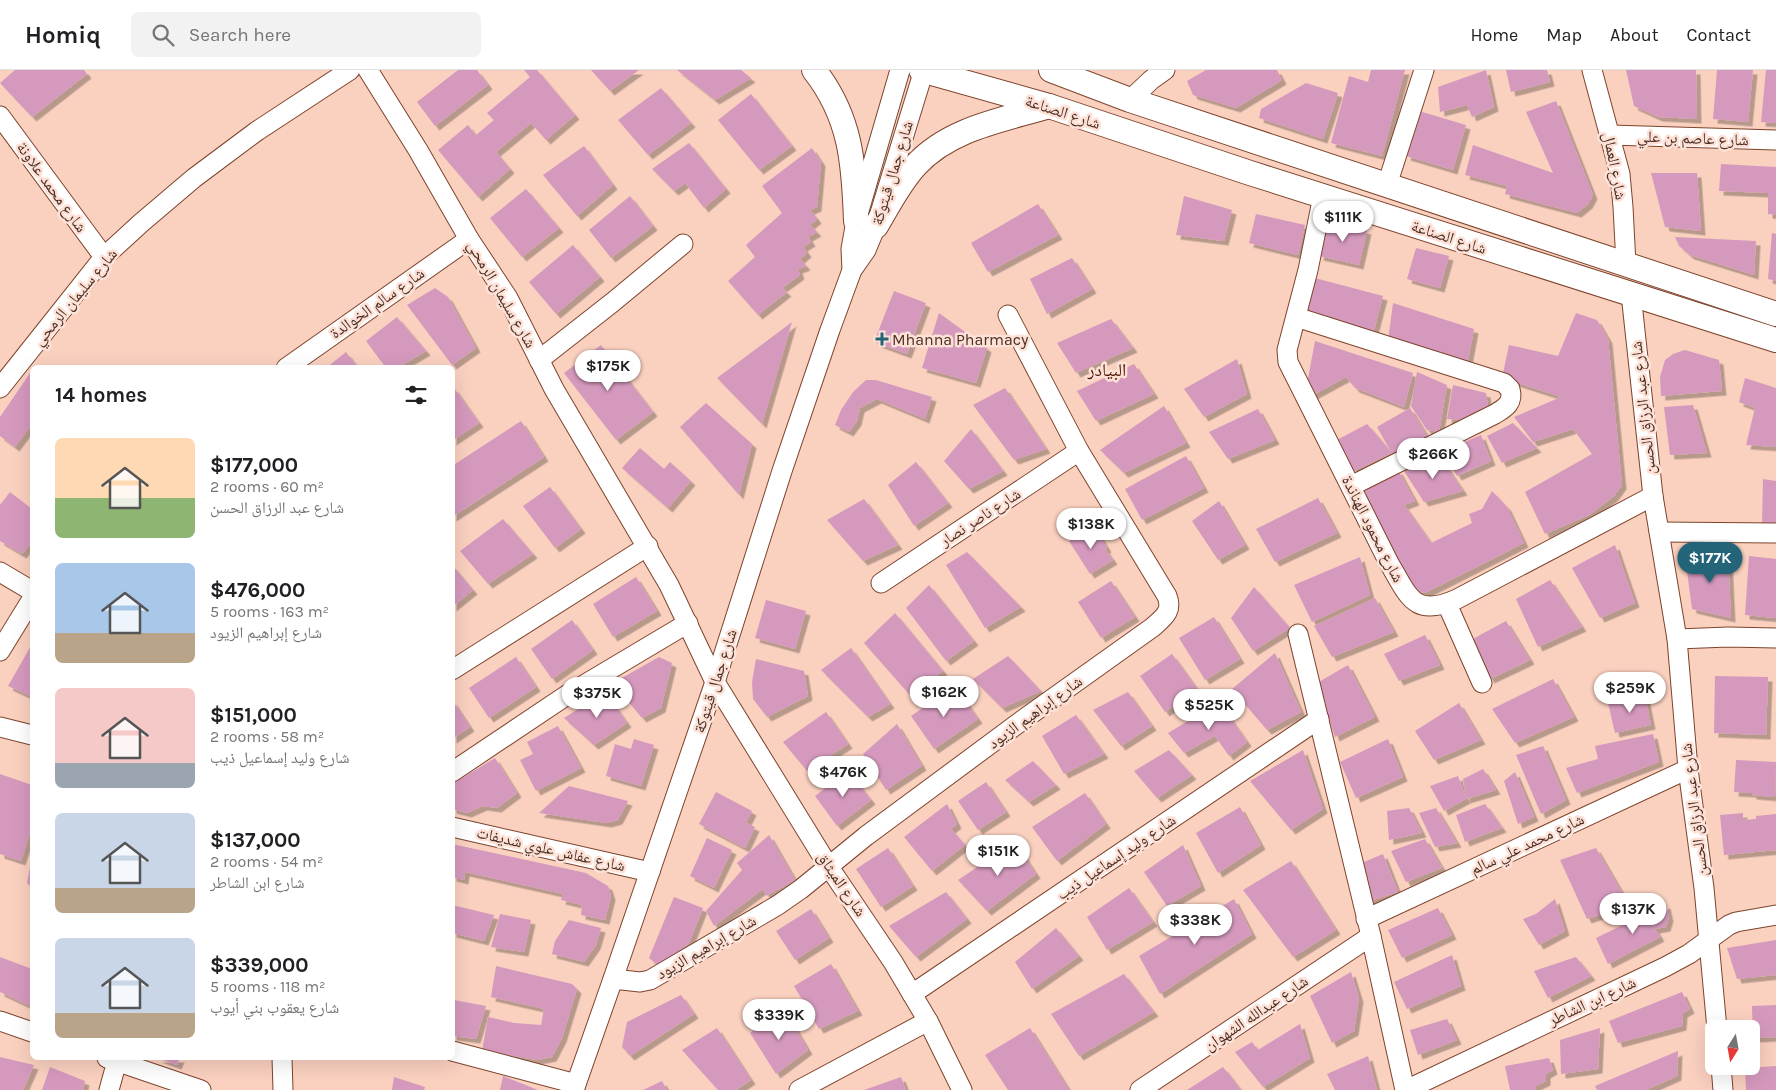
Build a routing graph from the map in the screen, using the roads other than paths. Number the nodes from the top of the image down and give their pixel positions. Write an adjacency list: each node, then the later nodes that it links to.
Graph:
1 (350, 70): 20 (street, شارع سليمان الرمحي)
2 (368, 70): 18 (street, شارع سليمان الرمحي)
3 (814, 70): 17 (main road)
4 (900, 70): 17 (street, شارع جمال قيتوكة)
5 (923, 70): 11 (main road, شارع الصناعة); 17 (street, شارع جمال قيتوكة)
6 (1051, 70): 10 (main road, شارع الصناعة)
7 (1165, 70): 10 (street)
8 (1424, 70): 15 (street)
9 (1592, 70): 13 (street, شارع العمال)
10 (1130, 100): 15 (main road, شارع الصناعة)
11 (1048, 106): 16 (main road, شارع الصناعة); 17 (main road)
12 (0, 116): 20 (street, شارع محمد علاونة)
13 (1610, 135): 14 (street, شارع عاصم بن علي); 21 (street, شارع العمال)
14 (1776, 140)
15 (1387, 185): 21 (main road, شارع الصناعة)
16 (1323, 196): 22 (main road, شارع الصناعة); 25 (street)
17 (866, 224): 47 (street, شارع جمال قيتوكة)
18 (469, 239): 27 (street, شارع سليمان الرمحي); 28 (street, شارع سالم الخوالدة)
19 (683, 244): 27 (street)
20 (104, 257): 29 (street, شارع سليمان الرمحي)
21 (1626, 264): 23 (main road, شارع الصناعة)
22 (1631, 294): 26 (main road, شارع الصناعة); 32 (street, شارع عبد الرزاق الحسن)
23 (1776, 314)
24 (1008, 315): 30 (street, شارع إبراهيم الزيود)
25 (1296, 317): 31 (street, شارع محمود الهناندة); 31 (street)
26 (1776, 340)
27 (540, 360): 35 (street, شارع سليمان الرمحي)
28 (290, 365)
29 (0, 388)
30 (1080, 452): 37 (street, شارع ناصر نصار); 55 (street, شارع إبراهيم الزيود)
31 (1351, 486): 40 (street, شارع محمود الهناندة)
32 (1653, 496): 33 (street, شارع عبد الرزاق الحسن); 40 (street, شارع محمود الهناندة)
33 (1660, 532): 34 (street); 44 (street, شارع عبد الرزاق الحسن)
34 (1776, 534)
35 (648, 546): 41 (street, شارع سليمان الرمحي); 46 (street)
36 (0, 572): 38 (street)
37 (881, 583)
38 (30, 590)
39 (30, 602): 45 (street)
40 (1447, 604): 48 (street)
41 (688, 623): 47 (street, شارع سليمان الرمحي); 53 (street)
42 (1298, 634): 49 (street)
43 (1776, 638): 44 (street)
44 (1676, 639): 52 (street, شارع عبد الرزاق الحسن)
45 (0, 651)
46 (455, 668)
47 (715, 682): 55 (street, شارع الميثاق); 56 (street, شارع جمال قيتوكة)
48 (1482, 683)
49 (1319, 719): 58 (street); 61 (street, شارع وليد إسماعيل ذيب)
50 (0, 727): 51 (street)
51 (30, 734)
52 (1688, 768): 58 (street, شارع محمد علي سالم); 59 (street, شارع عبد الرزاق الحسن)
53 (455, 770)
54 (455, 828): 56 (street, شارع عفاش علوي شديفات)
55 (829, 867): 60 (street, شارع إبراهيم الزيود); 61 (street, شارع الميثاق)
56 (650, 872): 60 (street, شارع جمال قيتوكة)
57 (1776, 915): 59 (street, شارع ابن الشاطر)
58 (1369, 927): 77 (street, شارع عبدالله الشهوان); 78 (street)
59 (1709, 941): 62 (street, شارع عبد الرزاق الحسن); 78 (street, شارع ابن الشاطر)
60 (613, 980): 71 (street, شارع جمال قيتوكة)
61 (912, 994): 64 (street, شارع الميثاق)
62 (1716, 1020)
63 (0, 1021): 65 (street)
64 (928, 1021): 75 (street); 76 (street, شارع الميثاق)
65 (30, 1031)
66 (455, 1052): 71 (street)
67 (112, 1060): 72 (street)
68 (115, 1060): 73 (street)
69 (282, 1060): 74 (street)
70 (1721, 1075): 79 (street)
71 (575, 1087)
72 (109, 1090)
73 (201, 1090)
74 (283, 1090)
75 (798, 1090)
76 (962, 1090)
77 (1140, 1090)
78 (1406, 1090)
79 (1723, 1090)

